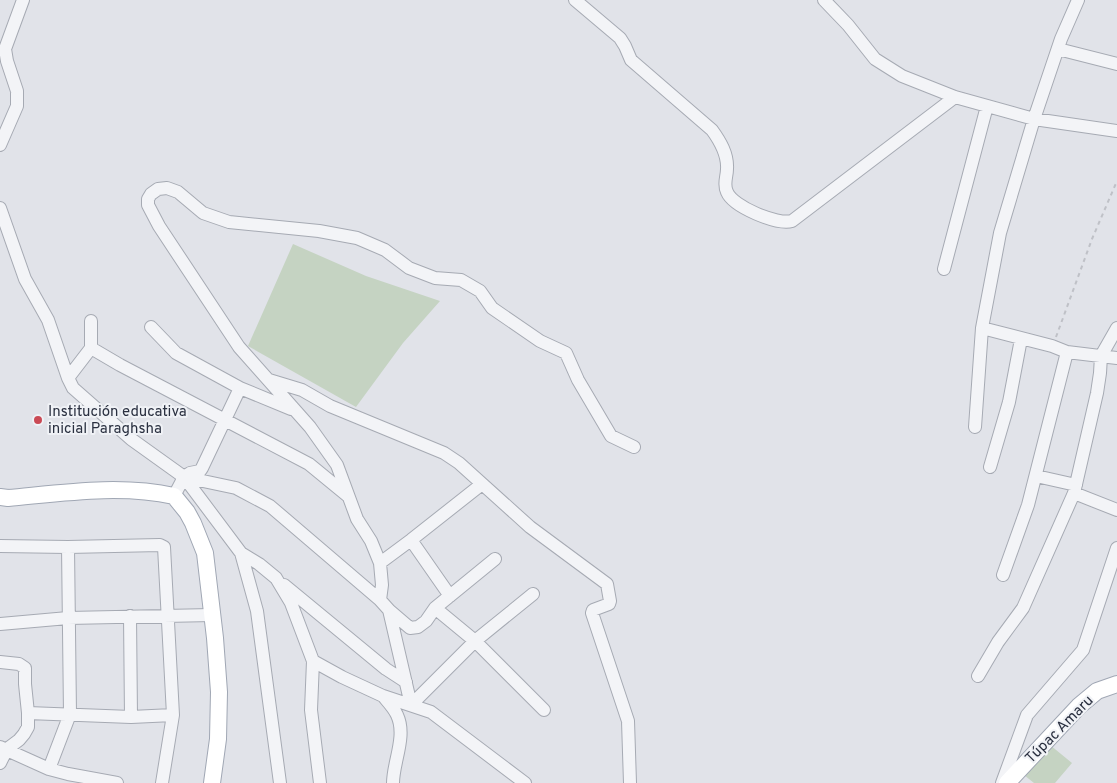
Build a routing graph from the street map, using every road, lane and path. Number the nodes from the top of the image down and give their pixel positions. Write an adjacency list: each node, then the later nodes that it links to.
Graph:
1 (23, 0): 11 (street)
2 (575, 0): 7 (street)
3 (824, 0): 7 (street)
4 (1078, 0): 5 (street)
5 (1058, 49): 6 (street); 9 (street)
6 (1117, 64)
7 (955, 97): 8 (street)
8 (987, 106): 9 (street); 14 (street)
9 (1034, 119): 10 (street); 17 (street)
10 (1117, 131)
11 (0, 145)
12 (1117, 181): 20 (path)
13 (0, 208): 25 (street)
14 (944, 269)
15 (91, 321): 21 (street)
16 (151, 327): 27 (street)
17 (982, 328): 19 (street); 30 (street)
18 (1117, 328): 23 (street)
19 (1021, 339): 20 (street); 32 (street)
20 (1052, 346): 22 (street)
21 (91, 348): 25 (street); 29 (street)
22 (1067, 352): 23 (street); 33 (street)
23 (1101, 356): 24 (street); 36 (street)
24 (1117, 358)
25 (68, 378): 34 (street)
26 (269, 380): 28 (street); 31 (street); 35 (street)
27 (240, 388): 28 (street); 29 (street)
28 (294, 411): 39 (street)
29 (224, 420): 34 (street); 39 (street)
30 (975, 427)
31 (634, 448)
32 (990, 467)
33 (1036, 476): 36 (street); 48 (street)
34 (184, 477): 38 (street); 45 (street); 52 (street)
35 (482, 484): 41 (street); 83 (street)
36 (1075, 489): 40 (street); 63 (street)
37 (0, 496): 38 (main road)
38 (174, 496): 55 (main road)
39 (348, 496): 47 (street)
40 (1117, 510)
41 (411, 540): 47 (street); 51 (street)
42 (0, 546): 43 (street)
43 (68, 547): 57 (street); 58 (street)
44 (1117, 548): 84 (street)
45 (241, 553): 49 (street); 79 (street)
46 (496, 559): 51 (street)
47 (380, 563): 52 (street)
48 (1003, 575)
49 (276, 578): 61 (street); 64 (street)
50 (534, 594): 60 (street)
51 (450, 596): 53 (street)
52 (380, 600): 54 (street)
53 (435, 608): 54 (street); 60 (street)
54 (389, 610): 64 (street)
55 (212, 615): 57 (street); 78 (main road)
56 (130, 616): 57 (street); 58 (street); 72 (street)
57 (168, 616): 71 (street)
58 (68, 618): 59 (street); 70 (street)
59 (1, 625)
60 (476, 641): 67 (street); 68 (street)
61 (314, 661): 66 (street); 80 (street)
62 (0, 662): 69 (street)
63 (978, 676)
64 (406, 682): 67 (street)
65 (1117, 684): 85 (main road, Túpac Amaru)
66 (383, 696): 67 (street); 81 (street)
67 (411, 705): 82 (street)
68 (544, 710)
69 (28, 713): 70 (street); 73 (street)
70 (70, 714): 72 (street); 75 (street)
71 (173, 715): 72 (street); 77 (street)
72 (131, 717)
73 (3, 748): 74 (street); 75 (street)
74 (0, 762)
75 (50, 769): 76 (street)
76 (113, 783)
77 (162, 783)
78 (212, 783)
79 (280, 783)
80 (320, 783)
81 (393, 783)
82 (526, 783)
83 (630, 783)
84 (1002, 783)
85 (1007, 783)

